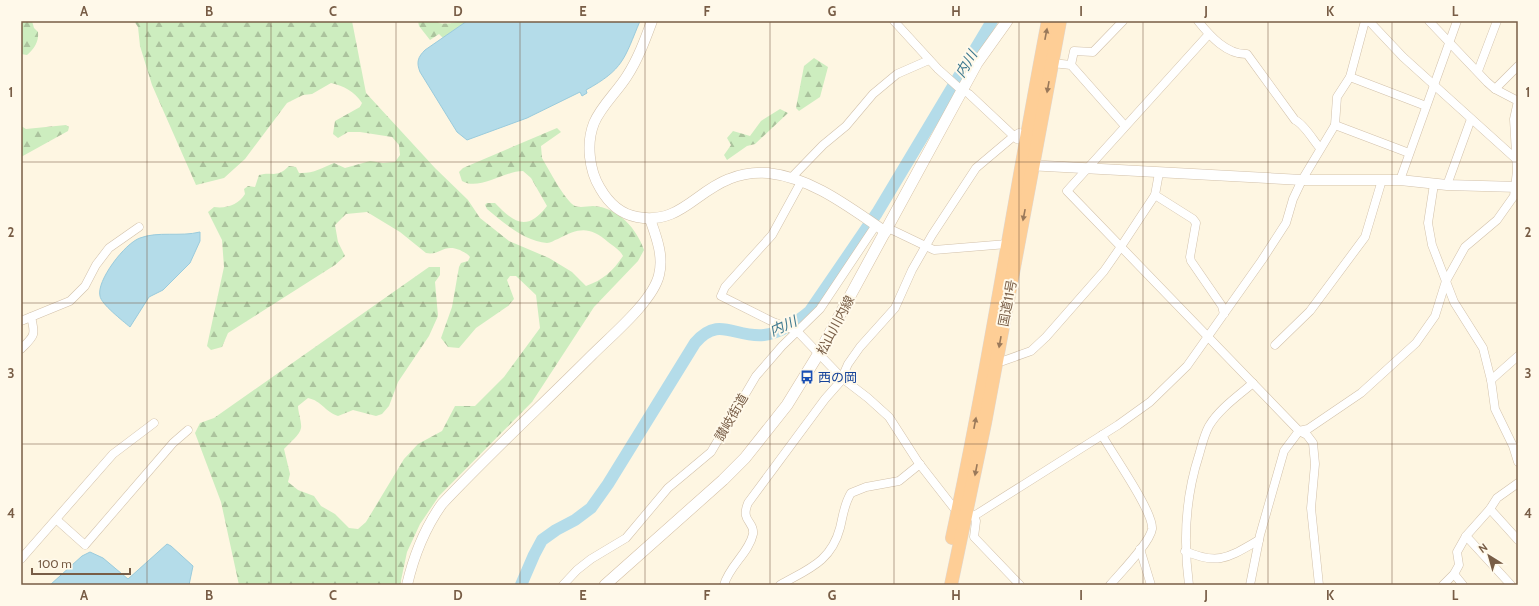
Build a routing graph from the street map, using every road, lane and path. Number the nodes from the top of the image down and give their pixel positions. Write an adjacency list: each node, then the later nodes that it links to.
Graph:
1 (652, 21): 44 (street)
2 (894, 21): 15 (street)
3 (1007, 21): 22 (main road, 松山川内線)
4 (1048, 21): 32 (highway, 国道11号, one-way to 4)
5 (1060, 21): 16 (highway, 国道11号)
6 (1123, 21): 17 (street)
7 (1198, 21): 13 (street)
8 (1365, 21): 20 (street)
9 (1369, 21): 21 (street)
10 (1429, 21): 14 (street)
11 (1457, 21): 14 (street)
12 (1497, 21): 19 (street)
13 (1209, 34): 28 (street); 29 (street)
14 (1449, 44): 19 (street); 21 (street)
15 (929, 60): 22 (street); 35 (street)
16 (1052, 63): 17 (street); 32 (highway, 国道11号, one-way to 32)
17 (1071, 65): 28 (street)
18 (1518, 66): 23 (street)
19 (1478, 71): 23 (street)
20 (1350, 78): 25 (street); 27 (street)
21 (1434, 86): 25 (street); 26 (street)
22 (960, 89): 47 (main road, 松山川内線); 49 (street)
23 (1495, 89): 24 (street)
24 (1518, 101): 31 (street)
25 (1426, 106): 30 (street)
26 (1471, 119): 31 (street); 41 (street)
27 (1335, 125): 29 (street); 30 (street)
28 (1126, 126): 33 (street)
29 (1320, 148): 36 (street)
30 (1409, 153): 38 (street)
31 (1516, 159): 42 (street)
32 (1028, 165): 33 (street); 48 (highway, 国道11号); 61 (highway, 国道11号, one-way to 61)
33 (1087, 169): 34 (street); 50 (street)
34 (1159, 173): 36 (street); 43 (street)
35 (790, 178): 39 (street); 44 (street)
36 (1302, 180): 37 (street); 52 (street)
37 (1382, 180): 38 (street); 57 (street)
38 (1400, 180): 40 (street)
39 (802, 182): 45 (street); 55 (street)
40 (1434, 184): 41 (street); 51 (street)
41 (1447, 185): 42 (street)
42 (1517, 187): 51 (street)
43 (1155, 195): 50 (street); 52 (street)
44 (650, 219): 83 (street)
45 (872, 222): 47 (street); 55 (street, 讃岐街道)
46 (139, 227): 53 (street)
47 (887, 230): 49 (street); 59 (main road, 松山川内線)
48 (1008, 244): 49 (street); 61 (highway, 国道11号)
49 (926, 247): 62 (street)
50 (1120, 248): 56 (street); 61 (street)
51 (1446, 281): 63 (street); 67 (street)
52 (1224, 314): 56 (street)
53 (31, 317): 54 (street); 58 (street)
54 (21, 321)
55 (795, 330): 59 (street); 84 (street, 讃岐街道)
56 (1208, 337): 64 (street); 68 (street)
57 (1275, 345)
58 (21, 349)
59 (820, 353): 62 (street); 85 (main road, 松山川内線)
60 (1518, 356): 63 (street)
61 (992, 359): 74 (highway, 国道11号)
62 (842, 378): 71 (street); 86 (street)
63 (1492, 380): 69 (street)
64 (1253, 383): 67 (street); 80 (street)
65 (154, 423): 75 (street)
66 (188, 430): 75 (street)
67 (1299, 432): 77 (street); 95 (street)
68 (1102, 435): 74 (street); 79 (street)
69 (1516, 444): 70 (street)
70 (1518, 462)
71 (920, 464): 74 (street); 87 (street)
72 (1518, 483): 73 (street)
73 (1490, 509): 76 (street); 78 (street)
74 (966, 514): 88 (highway, 国道11号); 89 (highway, 国道11号); 90 (street)
75 (57, 520): 81 (street)
76 (1466, 536): 82 (street); 98 (street)
77 (1259, 540): 80 (street); 94 (street)
78 (1518, 540)
79 (1140, 549): 91 (street); 92 (street)
80 (1185, 551): 93 (street)
81 (21, 559)
82 (1454, 574): 96 (street); 97 (street)
83 (407, 585)
84 (562, 585)
85 (605, 585)
86 (724, 585)
87 (780, 585)
88 (942, 585)
89 (951, 585)
90 (1020, 585)
91 (1110, 585)
92 (1151, 585)
93 (1189, 585)
94 (1250, 585)
95 (1319, 585)
96 (1444, 585)
97 (1463, 585)
98 (1511, 585)

